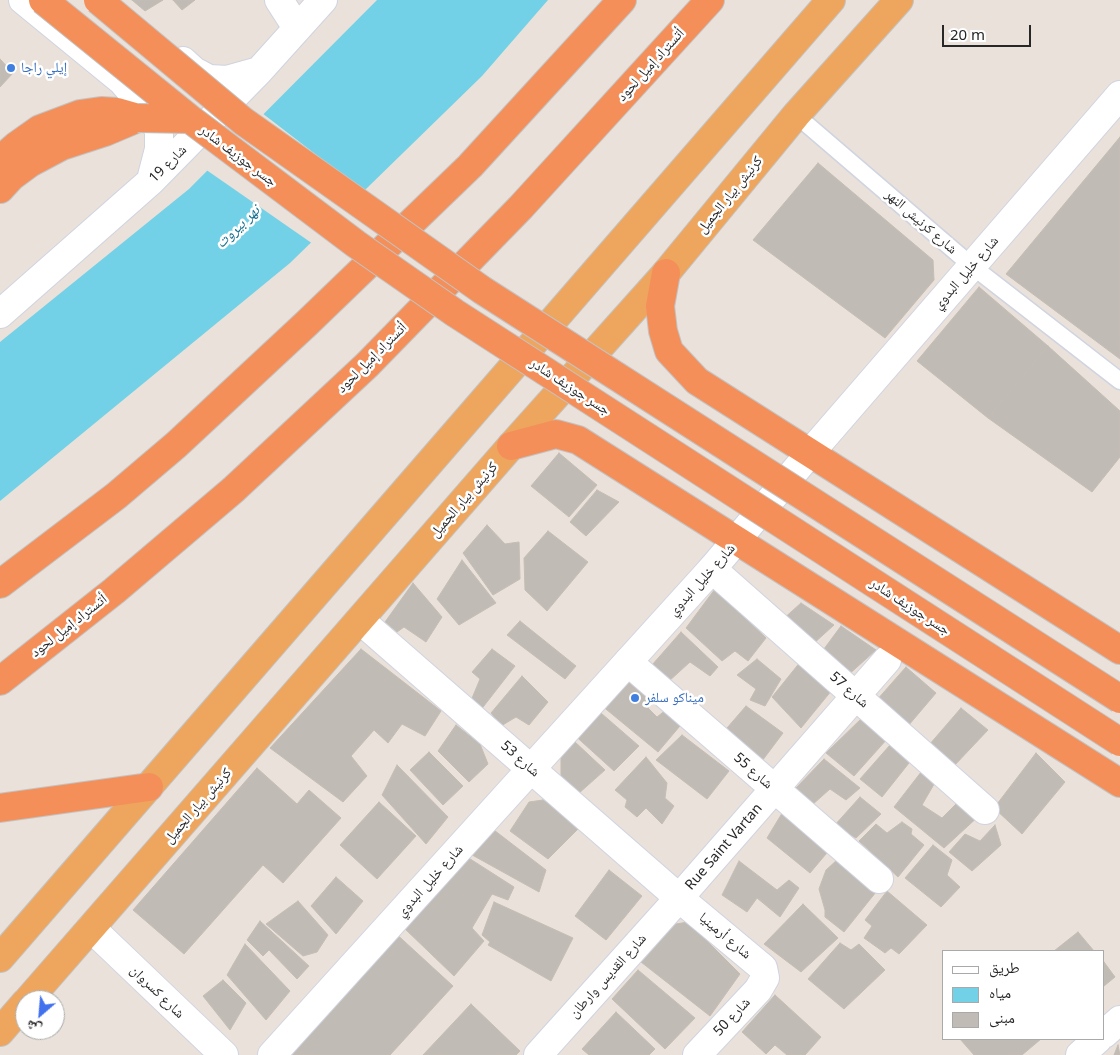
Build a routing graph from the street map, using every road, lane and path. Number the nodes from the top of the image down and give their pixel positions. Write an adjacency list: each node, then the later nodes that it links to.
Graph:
1 (23, 0): 14 (street)
2 (43, 0): 18 (highway, جسر جوزيف شادر, bridge)
3 (98, 0): 37 (highway, bridge)
4 (111, 0): 12 (street)
5 (279, 0): 11 (street)
6 (323, 0): 11 (street, شارع 19)
7 (622, 0): 30 (highway)
8 (710, 0): 35 (highway, أتستراد إميل لحود)
9 (831, 0): 41 (highway)
10 (899, 0): 16 (highway, كرنيش بيار الجميل)
11 (296, 28): 13 (street, شارع 19)
12 (160, 42): 13 (street); 14 (street)
13 (259, 71): 20 (street, شارع 19)
14 (122, 82): 20 (street)
15 (1120, 94): 22 (street, شارع خليل البدوي)
16 (796, 115): 22 (lane, شارع كرنيش النهر); 23 (highway, كرنيش بيار الجميل)
17 (138, 118): 18 (highway, bridge); 19 (highway); 21 (highway)
18 (190, 120): 38 (highway, جسر جوزيف شادر, bridge)
19 (0, 160)
20 (150, 181): 24 (street, شارع 19)
21 (0, 189)
22 (972, 266): 25 (lane, شارع كرنيش النهر); 27 (street, شارع خليل البدوي)
23 (666, 273): 26 (highway, كرنيش بيار الجميل); 27 (highway)
24 (0, 314)
25 (1120, 381)
26 (511, 446): 28 (highway); 31 (highway, كرنيش بيار الجميل)
27 (810, 453): 28 (street, شارع خليل البدوي); 32 (highway)
28 (737, 541): 29 (street, شارع خليل البدوي); 40 (highway)
29 (712, 569): 34 (street, شارع خليل البدوي); 36 (street, شارع 57)
30 (0, 584)
31 (360, 620): 39 (street, شارع 53); 47 (highway, كرنيش بيار الجميل)
32 (1120, 650)
33 (887, 660): 36 (street, Rue Saint Vartan)
34 (628, 662): 39 (street, شارع خليل البدوي); 42 (street, شارع 55)
35 (0, 681)
36 (856, 696): 42 (street, Rue Saint Vartan); 44 (street, شارع 57)
37 (1120, 698)
38 (1120, 742)
39 (532, 769): 46 (street, شارع 53); 57 (street, شارع خليل البدوي)
40 (1120, 783)
41 (149, 787): 43 (highway); 48 (highway)
42 (774, 790): 45 (street, شارع 55); 46 (street, Rue Saint Vartan)
43 (0, 808)
44 (985, 810)
45 (879, 879)
46 (679, 898): 49 (street, شارع أرمينيا); 58 (street, شارع القديس وارطان)
47 (91, 928): 50 (highway, كرنيش بيار الجميل); 56 (street, شارع كسروان)
48 (0, 958)
49 (765, 978): 59 (street, شارع 50)
50 (37, 990)
51 (15, 1015): 53 (highway)
52 (1120, 1020): 54 (street)
53 (0, 1032)
54 (1105, 1033)
55 (1097, 1040): 60 (street)
56 (224, 1055)
57 (272, 1055)
58 (538, 1055)
59 (697, 1055)
60 (1080, 1055)

